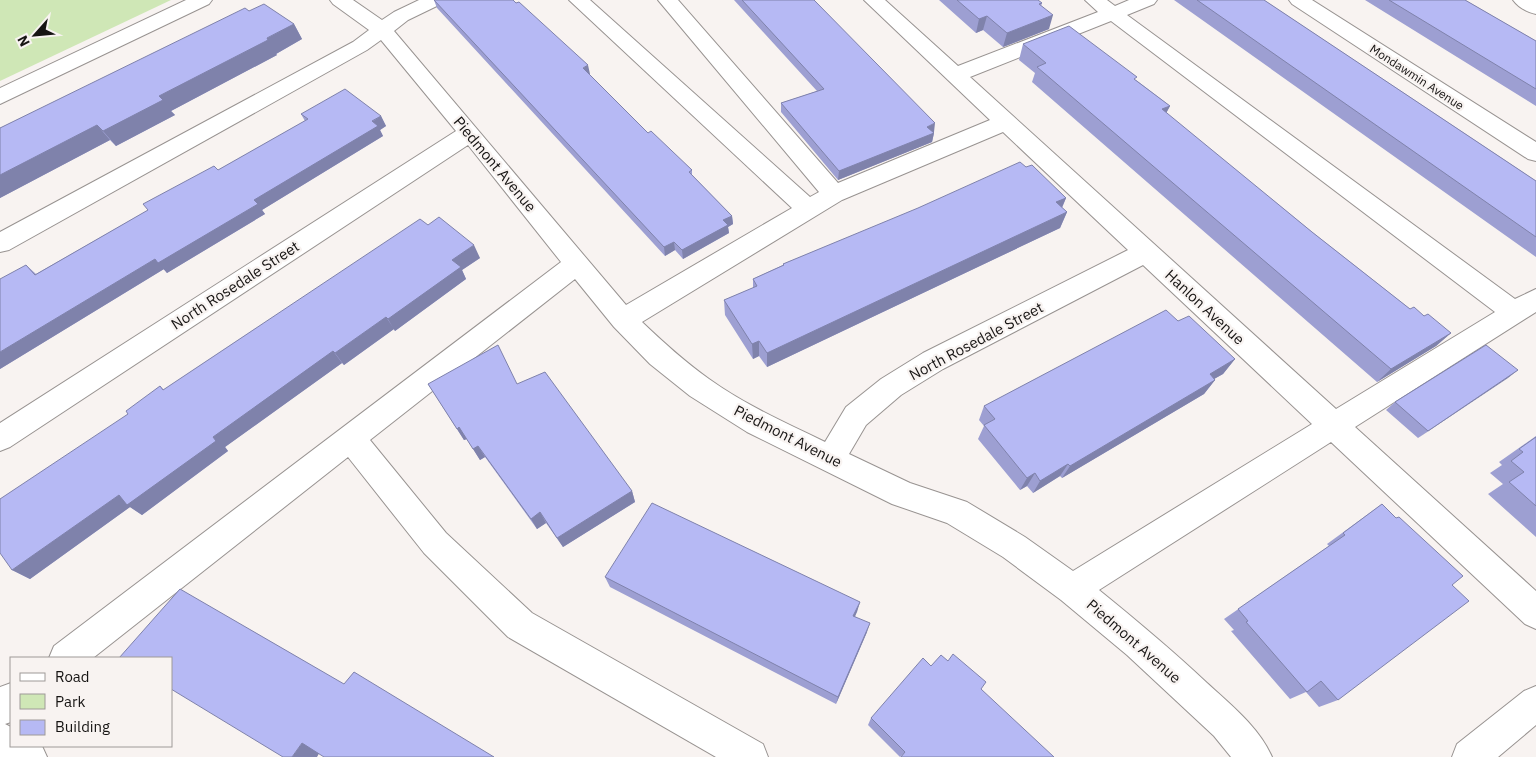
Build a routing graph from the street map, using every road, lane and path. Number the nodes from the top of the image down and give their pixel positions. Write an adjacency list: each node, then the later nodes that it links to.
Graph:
1 (202, 0): 15 (street)
2 (340, 0): 13 (street, Piedmont Avenue)
3 (434, 0): 13 (street)
4 (579, 0): 20 (street)
5 (668, 0): 19 (street)
6 (874, 0): 14 (street, Hanlon Avenue)
7 (1095, 0): 12 (street)
8 (1147, 0): 12 (street)
9 (1299, 0): 18 (street, Mondawmin Avenue)
10 (1522, 0): 11 (street)
11 (1536, 8)
12 (1113, 14): 14 (street); 24 (street)
13 (382, 29): 17 (street, Piedmont Avenue); 21 (street)
14 (955, 75): 16 (street, Hanlon Avenue)
15 (0, 97)
16 (1006, 122): 19 (street); 22 (street, Hanlon Avenue)
17 (470, 132): 23 (street, Piedmont Avenue); 27 (street, North Rosedale Street)
18 (1536, 153)
19 (834, 194): 20 (street)
20 (808, 209): 25 (street)
21 (0, 243)
22 (1146, 252): 26 (street, Hanlon Avenue); 29 (street, North Rosedale Street)
23 (577, 263): 25 (street, Piedmont Avenue); 28 (street)
24 (1525, 306): 26 (street)
25 (623, 320): 29 (street, Piedmont Avenue)
26 (1334, 426): 30 (street); 31 (street, Hanlon Avenue)
27 (0, 438)
28 (351, 438): 32 (street); 38 (street)
29 (831, 458): 30 (street, Piedmont Avenue)
30 (1072, 589): 39 (street, Piedmont Avenue)
31 (1536, 613)
32 (67, 657)
33 (10, 701): 35 (street)
34 (1536, 703): 40 (street)
35 (0, 709)
36 (12, 747): 37 (street)
37 (29, 757)
38 (750, 757)
39 (1254, 757)
40 (1470, 757)

